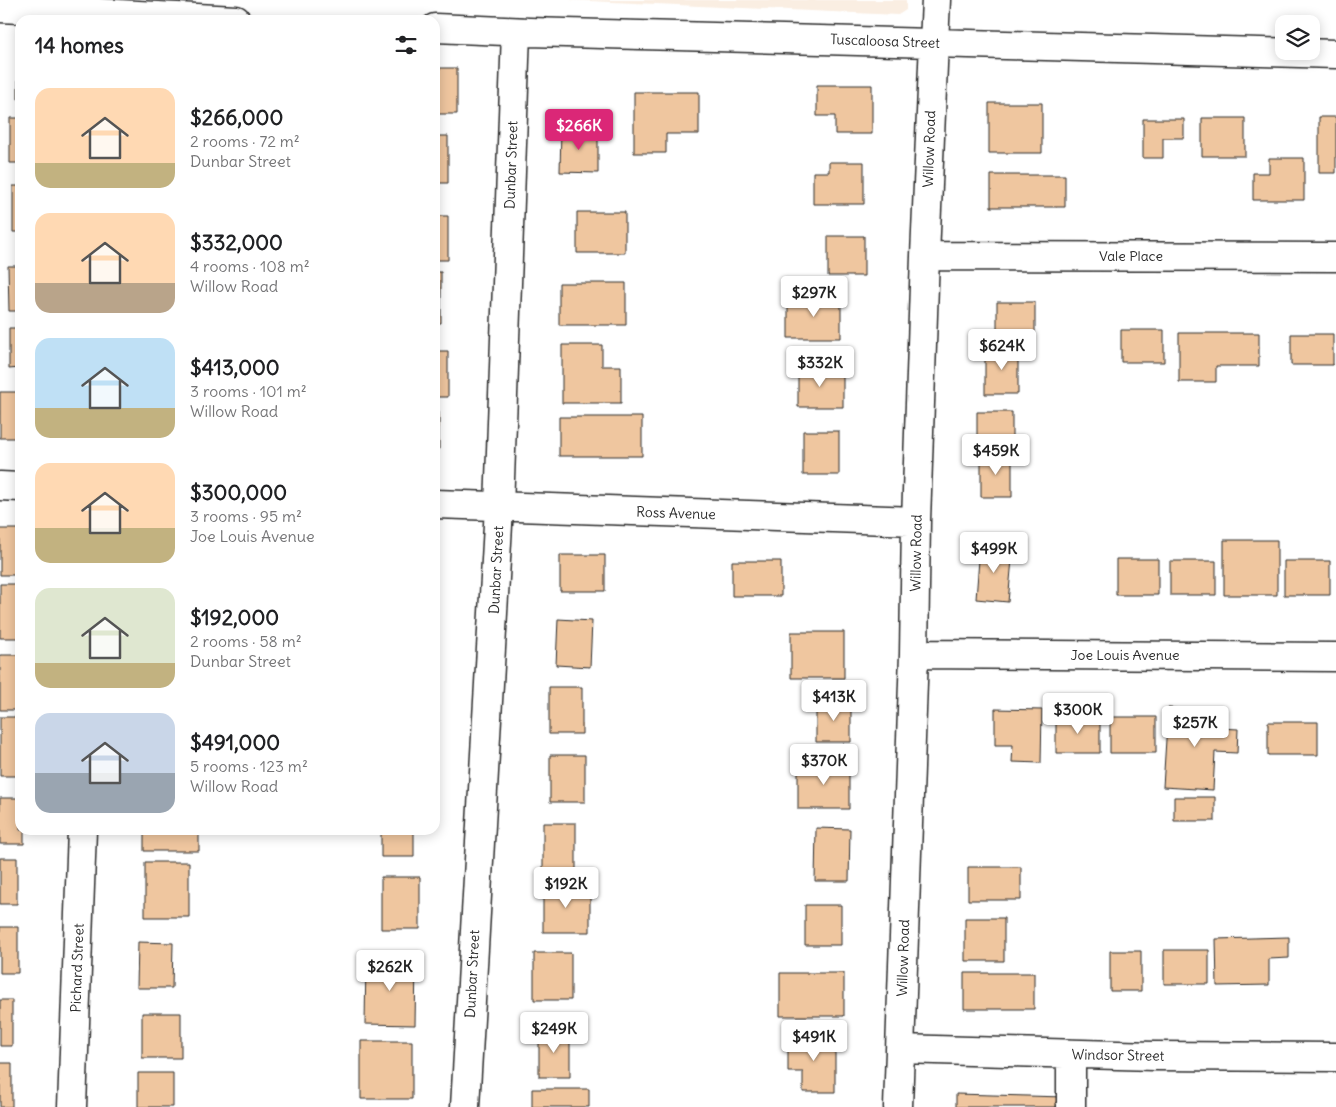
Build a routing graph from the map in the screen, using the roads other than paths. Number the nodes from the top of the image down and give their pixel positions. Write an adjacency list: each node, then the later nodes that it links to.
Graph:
1 (936, 0): 6 (street, Willow Road)
2 (0, 8): 3 (street)
3 (87, 15)
4 (440, 28): 5 (street, Tuscaloosa Street)
5 (516, 32): 6 (street, Tuscaloosa Street); 13 (street, Dunbar Street)
6 (934, 42): 7 (street, Tuscaloosa Street); 8 (street, Willow Road)
7 (1336, 54)
8 (926, 256): 9 (street, Vale Place); 14 (street, Willow Road)
9 (1336, 257)
10 (0, 486): 11 (street)
11 (15, 487)
12 (440, 504): 13 (street, Ross Avenue)
13 (500, 507): 14 (street, Ross Avenue); 22 (street, Dunbar Street)
14 (916, 521): 15 (street, Willow Road)
15 (914, 654): 16 (street, Joe Louis Avenue); 18 (street, Willow Road)
16 (1336, 657)
17 (82, 835): 21 (street, Pichard Street)
18 (900, 1049): 19 (street, Windsor Street); 23 (street, Willow Road)
19 (1071, 1054): 20 (street, Windsor Street); 24 (street)
20 (1336, 1057)
21 (72, 1107)
22 (466, 1107)
23 (898, 1107)
24 (1071, 1107)

